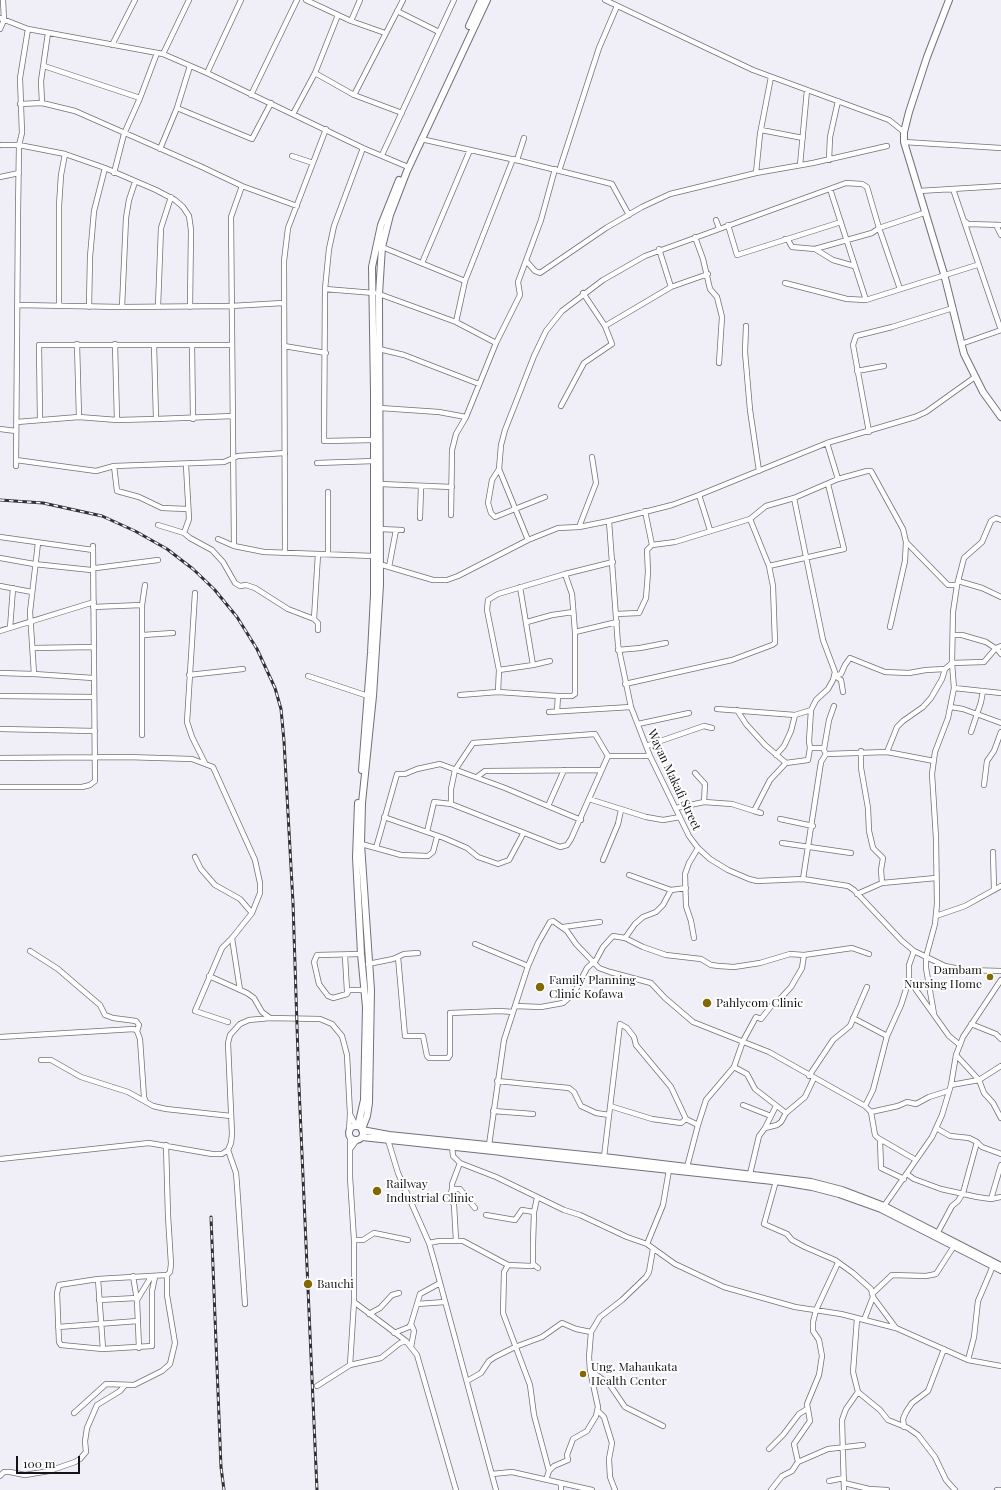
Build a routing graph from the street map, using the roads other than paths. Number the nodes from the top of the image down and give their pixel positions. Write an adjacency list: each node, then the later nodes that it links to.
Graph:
1 (3, 0): 17 (street)
2 (135, 0): 24 (street)
3 (189, 0): 26 (street)
4 (241, 0): 29 (street)
5 (296, 0): 33 (street)
6 (360, 0): 18 (street)
7 (403, 0): 15 (street)
8 (454, 0): 21 (street)
9 (481, 0): 64 (street)
10 (487, 0): 49 (street)
11 (605, 0): 14 (street)
12 (949, 0): 45 (street)
13 (308, 1): 16 (street)
14 (617, 6): 31 (street); 67 (street)
15 (397, 12): 21 (street); 23 (street)
16 (338, 15): 18 (street); 30 (street)
17 (2, 19): 19 (street); 20 (street)
18 (351, 21): 23 (street)
19 (0, 29)
20 (28, 29): 22 (street); 39 (street)
21 (440, 32): 41 (street)
22 (48, 33): 24 (street); 27 (street)
23 (385, 33): 34 (street)
24 (112, 45): 25 (street)
25 (157, 53): 26 (street); 35 (street)
26 (163, 54): 28 (street)
27 (44, 66): 35 (street); 37 (street)
28 (190, 66): 29 (street); 40 (street)
29 (207, 73): 33 (street)
30 (315, 73): 34 (street); 42 (street)
31 (771, 77): 32 (street); 44 (street)
32 (807, 90): 36 (street); 48 (street)
33 (251, 95): 38 (street)
34 (354, 95): 41 (street)
35 (140, 98): 46 (street)
36 (838, 101): 45 (street); 62 (street)
37 (42, 103): 39 (street); 46 (street)
38 (271, 103): 40 (street); 42 (street)
39 (20, 104): 52 (street)
40 (177, 108): 56 (street)
41 (402, 113): 59 (street)
42 (294, 114): 43 (street)
43 (326, 129): 54 (street); 63 (street)
44 (761, 130): 48 (street); 70 (street)
45 (904, 132): 50 (street)
46 (124, 134): 56 (street); 69 (street)
47 (524, 138): 61 (street)
48 (803, 138): 65 (street)
49 (421, 139): 57 (street); 64 (street)
50 (904, 142): 55 (street); 77 (street)
51 (1, 145): 52 (street)
52 (19, 145): 58 (street); 68 (street)
53 (887, 146): 62 (street)
54 (363, 148): 59 (street); 105 (street)
55 (1001, 148)
56 (160, 149): 73 (street)
57 (470, 150): 61 (street); 97 (street)
58 (65, 154): 66 (street); 112 (street)
59 (382, 155): 64 (street)
60 (292, 156): 63 (street)
61 (513, 159): 67 (street); 102 (street)
62 (829, 160): 65 (street)
63 (313, 163): 79 (street)
64 (407, 166): 93 (street); 107 (street)
65 (800, 166): 70 (street)
66 (105, 168): 69 (street); 115 (street)
67 (557, 170): 81 (street); 96 (street)
68 (19, 173): 71 (street); 111 (street)
69 (114, 173): 72 (street)
70 (756, 173): 81 (street)
71 (0, 177)
72 (135, 182): 78 (street); 116 (street)
73 (242, 186): 79 (street); 114 (street)
74 (1001, 186): 76 (street)
75 (830, 189): 84 (street); 85 (street); 88 (street)
76 (953, 189): 77 (street); 83 (street)
77 (919, 191): 80 (street)
78 (171, 197): 113 (street); 117 (street)
79 (297, 206): 110 (street)
80 (924, 213): 88 (street); 101 (street)
81 (629, 215): 96 (street)
82 (716, 220): 87 (street)
83 (965, 220): 86 (street); 98 (street)
84 (841, 222): 91 (street); 92 (street)
85 (728, 225): 87 (street); 91 (street)
86 (998, 225): 89 (street)
87 (719, 228): 90 (street)
88 (879, 228): 92 (street); 106 (street)
89 (1001, 235)
90 (695, 237): 94 (street); 100 (street)
91 (785, 240): 95 (street)
92 (847, 240): 95 (street); 99 (street)
93 (382, 247): 97 (street); 107 (street)
94 (659, 249): 104 (street); 108 (street)
95 (815, 249): 99 (street)
96 (527, 262): 123 (street)
97 (422, 263): 102 (street)
98 (977, 265): 101 (street); 122 (street)
99 (854, 266): 109 (street)
100 (708, 274): 104 (street); 133 (street)
101 (944, 274): 106 (street); 118 (street)
102 (464, 281): 119 (street)
103 (785, 283): 109 (street)
104 (671, 287): 120 (street)
105 (325, 289): 107 (street); 132 (street)
106 (900, 289): 109 (street)
107 (376, 293): 119 (street); 131 (street); 152 (street)
108 (583, 293): 120 (street); 163 (street)
109 (866, 300)
110 (283, 303): 114 (street); 130 (street)
111 (18, 305): 112 (street); 148 (street)
112 (58, 306): 115 (street)
113 (158, 306): 116 (street); 117 (street)
114 (232, 306): 117 (street); 129 (street)
115 (89, 307): 116 (street)
116 (122, 307)
117 (190, 307)
118 (952, 308): 126 (street); 135 (street)
119 (456, 322): 123 (street)
120 (605, 326): 138 (street)
121 (746, 326): 164 (street)
122 (1001, 330): 126 (street)
123 (496, 343): 137 (street)
124 (77, 344): 125 (street); 140 (street); 146 (street)
125 (116, 344): 127 (street); 147 (street)
126 (961, 344): 136 (street)
127 (154, 345): 128 (street); 144 (street)
128 (192, 345): 129 (street); 145 (street)
129 (232, 345): 141 (street)
130 (284, 346): 132 (street); 154 (street)
131 (379, 349): 137 (street); 139 (street)
132 (326, 353): 152 (street)
133 (719, 363)
134 (884, 366): 135 (street)
135 (857, 370): 151 (street)
136 (975, 377): 143 (street); 151 (street)
137 (479, 384): 142 (street)
138 (560, 406)
139 (380, 408): 142 (street); 166 (street)
140 (79, 416): 146 (street); 147 (street)
141 (233, 416): 145 (street); 155 (street)
142 (466, 417): 169 (street)
143 (1001, 418)
144 (156, 419): 145 (street); 147 (street)
145 (193, 419)
146 (40, 420): 148 (street)
147 (117, 420)
148 (17, 422): 150 (street)
149 (0, 429): 150 (street)
150 (16, 431): 157 (street)
151 (869, 432): 153 (street)
152 (374, 440): 158 (street)
153 (827, 443): 164 (street); 165 (street)
154 (285, 453): 155 (street); 196 (street)
155 (234, 456): 160 (street); 195 (street)
156 (592, 457): 183 (street)
157 (16, 460): 161 (street); 162 (street)
158 (374, 461): 159 (street); 199 (street)
159 (317, 463)
160 (186, 465): 162 (street); 174 (street)
161 (16, 466)
162 (114, 466): 174 (street)
163 (499, 469): 175 (street); 175 (street)
164 (758, 471): 171 (street)
165 (838, 479): 167 (street); 192 (street)
166 (380, 484): 168 (street); 184 (street)
167 (828, 484): 173 (street); 201 (street)
168 (421, 486): 169 (street); 178 (street)
169 (452, 487): 177 (street)
170 (328, 492): 198 (street)
171 (700, 495): 176 (street); 187 (street)
172 (545, 497): 175 (street)
173 (794, 498): 179 (street); 201 (street)
174 (187, 509): 188 (street)
175 (516, 510): 191 (street)
176 (645, 511): 181 (street); 194 (street)
177 (451, 515)
178 (420, 518)
179 (750, 519): 187 (street); 206 (street)
180 (1001, 520): 210 (street)
181 (609, 521): 183 (street); 203 (street, Wayan Makafi Street)
182 (158, 525): 188 (street)
183 (579, 527): 191 (street)
184 (379, 530): 185 (street); 205 (street)
185 (396, 530): 186 (street); 207 (street)
186 (402, 530)
187 (710, 530): 194 (street)
188 (184, 533): 222 (street)
189 (0, 537): 193 (street)
190 (218, 539): 195 (street)
191 (528, 540): 207 (street)
192 (906, 542): 210 (street); 226 (street)
193 (38, 543): 204 (street); 208 (street)
194 (652, 545): 221 (street)
195 (234, 546): 196 (street)
196 (286, 553): 197 (street)
197 (318, 554): 198 (street); 222 (street)
198 (328, 554): 199 (street)
199 (374, 556): 234 (street)
200 (0, 558): 204 (street)
201 (805, 558): 206 (street); 252 (street)
202 (158, 560): 208 (street)
203 (613, 562): 209 (street); 221 (street, Wayan Makafi Street)
204 (34, 564): 208 (street); 215 (street)
205 (379, 564): 207 (street); 234 (street)
206 (769, 566): 254 (street)
207 (389, 567)
208 (94, 569): 218 (street)
209 (565, 574): 213 (street); 220 (street)
210 (957, 583): 217 (street); 233 (street)
211 (145, 585): 219 (street)
212 (0, 586): 214 (street)
213 (520, 587): 223 (street); 247 (street)
214 (14, 588): 215 (street); 227 (street)
215 (32, 592): 225 (street)
216 (195, 593): 250 (street)
217 (1001, 596)
218 (94, 605): 219 (street); 225 (street); 237 (street)
219 (142, 605): 232 (street)
220 (573, 612): 223 (street); 230 (street)
221 (616, 614): 224 (street, Wayan Makafi Street)
222 (314, 619): 228 (street)
223 (527, 622): 244 (street)
224 (616, 622): 230 (street); 240 (street, Wayan Makafi Street)
225 (31, 623): 227 (street); 238 (street)
226 (890, 627)
227 (10, 628): 229 (street)
228 (318, 630)
229 (0, 631)
230 (575, 632): 263 (street)
231 (173, 633): 232 (street)
232 (143, 635): 283 (street)
233 (953, 635): 239 (street); 243 (street)
234 (374, 643): 262 (street); 320 (street)
235 (666, 643): 240 (street)
236 (1001, 646): 239 (street)
237 (94, 647): 238 (street); 253 (street)
238 (32, 648): 249 (street)
239 (996, 648): 241 (street); 243 (street)
240 (618, 650): 254 (street, Wayan Makafi Street)
241 (1001, 654)
242 (550, 661): 244 (street)
243 (952, 663): 246 (street); 255 (street)
244 (533, 665): 247 (street)
245 (243, 669): 250 (street)
246 (945, 669): 252 (street); 288 (street)
247 (499, 670): 257 (street)
248 (0, 673): 249 (street)
249 (34, 674): 253 (street)
250 (189, 676): 295 (street)
251 (308, 676): 262 (street)
252 (835, 676): 258 (street); 270 (street)
253 (93, 678): 264 (street)
254 (625, 684): 266 (street, Wayan Makafi Street)
255 (954, 688): 256 (street); 267 (street)
256 (983, 691): 259 (street); 274 (street)
257 (498, 692): 260 (street); 263 (street)
258 (843, 692)
259 (1001, 693)
260 (460, 695)
261 (0, 696): 264 (street)
262 (368, 696): 320 (street)
263 (558, 696): 271 (street)
264 (93, 697): 280 (street)
265 (834, 706): 286 (street)
266 (631, 707): 271 (street); 277 (street, Wayan Makafi Street)
267 (950, 707): 274 (street); 294 (street)
268 (717, 708): 269 (street)
269 (737, 710): 275 (street); 289 (street)
270 (811, 710): 275 (street); 285 (street)
271 (557, 711): 272 (street)
272 (549, 712)
273 (689, 713): 277 (street)
274 (978, 714): 276 (street); 281 (street)
275 (794, 715): 289 (street)
276 (1001, 723)
277 (638, 724): 284 (street, Wayan Makafi Street)
278 (712, 728): 284 (street)
279 (0, 729): 280 (street)
280 (95, 731): 293 (street)
281 (971, 732)
282 (1001, 732): 302 (street)
283 (142, 735)
284 (646, 746): 291 (street, Wayan Makafi Street)
285 (810, 748): 286 (street); 296 (street)
286 (825, 751): 287 (street); 316 (street)
287 (861, 751): 288 (street); 332 (street)
288 (887, 752): 294 (street)
289 (776, 755): 296 (street)
290 (608, 756): 291 (street); 297 (street); 299 (street)
291 (650, 756): 308 (street, Wayan Makafi Street)
292 (0, 758): 293 (street)
293 (94, 758): 295 (street); 303 (street)
294 (934, 761): 330 (street)
295 (205, 763): 338 (street)
296 (786, 763): 310 (street)
297 (455, 770): 301 (street); 306 (street); 312 (street)
298 (564, 770): 299 (street); 301 (street); 307 (street)
299 (601, 770): 304 (street)
300 (695, 773): 305 (street)
301 (477, 778): 307 (street)
302 (984, 785)
303 (0, 787)
304 (589, 799): 309 (street); 315 (street)
305 (704, 802): 308 (street); 310 (street)
306 (451, 804): 317 (street); 318 (street)
307 (548, 806): 315 (street)
308 (676, 808): 313 (street, Wayan Makafi Street)
309 (621, 810): 313 (street); 328 (street)
310 (754, 811): 311 (street)
311 (761, 814)
312 (384, 817): 317 (street); 323 (street)
313 (680, 817): 324 (street, Wayan Makafi Street)
314 (780, 819): 316 (street)
315 (581, 820): 318 (street)
316 (812, 826): 322 (street)
317 (427, 832): 319 (street)
318 (524, 834): 319 (street)
319 (437, 837): 323 (street)
320 (360, 840): 323 (street); 349 (street); 356 (street)
321 (782, 843): 322 (street)
322 (808, 847): 326 (street); 331 (street)
323 (376, 848)
324 (698, 848): 331 (street, Wayan Makafi Street); 334 (street)
325 (993, 852): 336 (street)
326 (851, 853)
327 (194, 857): 338 (street)
328 (603, 860)
329 (629, 875): 335 (street)
330 (936, 878): 332 (street); 339 (street)
331 (803, 879): 337 (street, Wayan Makafi Street)
332 (882, 883): 337 (street)
333 (1001, 886): 336 (street)
334 (686, 888): 335 (street); 344 (street)
335 (671, 890): 343 (street)
336 (994, 890): 339 (street)
337 (857, 894): 347 (street, Wayan Makafi Street)
338 (252, 913): 342 (street)
339 (936, 916): 354 (street)
340 (600, 922): 341 (street)
341 (563, 927): 355 (street); 357 (street)
342 (232, 938): 359 (street); 363 (street)
343 (626, 938): 350 (street); 355 (street)
344 (694, 938)
345 (475, 944): 357 (street)
346 (30, 951): 373 (street)
347 (914, 951): 354 (street, Wayan Makafi Street); 360 (street)
348 (418, 953): 353 (street)
349 (361, 954): 352 (street); 365 (street)
350 (804, 954): 351 (street); 377 (street)
351 (869, 954)
352 (344, 956): 364 (street); 364 (street)
353 (398, 956): 356 (street); 367 (street)
354 (926, 957): 358 (street, Wayan Makafi Street); 368 (street)
355 (593, 963): 366 (street); 377 (street)
356 (368, 964): 404 (street)
357 (528, 966): 366 (street)
358 (1001, 972)
359 (209, 976): 363 (street); 371 (street)
360 (910, 980): 368 (street); 374 (street)
361 (1001, 980): 372 (street)
362 (867, 987): 370 (street)
363 (240, 990): 369 (street)
364 (347, 990): 365 (street)
365 (365, 990): 404 (street)
366 (515, 1006): 367 (street)
367 (513, 1012): 385 (street)
368 (934, 1014): 378 (street)
369 (270, 1018): 396 (street); 399 (street)
370 (853, 1018): 374 (street); 383 (street)
371 (228, 1022)
372 (971, 1024): 376 (street); 378 (street)
373 (137, 1031): 375 (street); 388 (street)
374 (887, 1036): 392 (street)
375 (0, 1037)
376 (1001, 1039)
377 (743, 1041): 382 (street); 383 (street)
378 (960, 1045): 379 (street)
379 (956, 1055): 384 (street); 386 (street)
380 (42, 1060): 388 (street)
381 (1001, 1066): 384 (street)
382 (734, 1067): 391 (street); 403 (street)
383 (812, 1077): 392 (street); 395 (street)
384 (979, 1080): 386 (street); 401 (street)
385 (497, 1081): 393 (street); 398 (street)
386 (951, 1085): 387 (street)
387 (948, 1091): 394 (street); 406 (street)
388 (146, 1102): 399 (street)
389 (743, 1105): 400 (street)
390 (610, 1106): 398 (street); 402 (street); 402 (street)
391 (776, 1106): 395 (street); 400 (street)
392 (865, 1106): 394 (street)
393 (493, 1111): 397 (street); 413 (street)
394 (871, 1112): 410 (street)
395 (786, 1113): 405 (street)
396 (350, 1114): 404 (street); 407 (street)
397 (532, 1114)
398 (609, 1115): 418 (street)
399 (231, 1116): 416 (street)
400 (771, 1116): 405 (street)
401 (1001, 1118)
402 (686, 1119): 403 (street)
403 (698, 1125): 423 (street)
404 (359, 1127): 407 (street); 408 (street); 413 (street)
405 (765, 1128): 425 (street)
406 (936, 1128): 411 (street); 420 (street)
407 (350, 1134): 408 (street); 415 (street)
408 (360, 1138): 409 (street); 415 (street)
409 (388, 1140): 414 (street); 442 (street)
410 (880, 1140): 420 (street); 427 (street)
411 (977, 1142): 417 (street); 430 (street)
412 (166, 1145): 416 (street); 419 (street); 453 (street)
413 (489, 1145): 418 (street)
414 (452, 1146): 421 (street); 424 (street)
415 (351, 1148): 439 (street)
416 (228, 1150): 464 (street)
417 (1001, 1154)
418 (604, 1157): 423 (street)
419 (0, 1159)
420 (916, 1160): 426 (street)
421 (460, 1163): 429 (street); 432 (street)
422 (1001, 1165): 433 (street)
423 (687, 1167): 425 (street)
424 (669, 1170): 428 (street); 443 (street)
425 (750, 1174): 434 (street)
426 (907, 1174): 427 (street); 430 (street)
427 (904, 1179): 434 (street)
428 (776, 1181): 444 (street); 446 (street)
429 (452, 1189): 435 (street); 441 (street)
430 (963, 1193): 433 (street); 438 (street)
431 (1001, 1197): 433 (street)
432 (537, 1198): 436 (street); 443 (street)
433 (991, 1199)
434 (884, 1206): 438 (street)
435 (475, 1208)
436 (534, 1212): 437 (street); 451 (street)
437 (486, 1215)
438 (938, 1232): 450 (street)
439 (354, 1240): 440 (street); 462 (street)
440 (408, 1240)
441 (456, 1240): 442 (street); 447 (street)
442 (428, 1243): 457 (street)
443 (647, 1244): 445 (street)
444 (954, 1246): 449 (street); 459 (street)
445 (653, 1249): 466 (street); 475 (street)
446 (838, 1263): 459 (street); 466 (street)
447 (508, 1265): 448 (street); 479 (street)
448 (532, 1266)
449 (993, 1266): 452 (street); 483 (street)
450 (1001, 1266)
451 (538, 1268)
452 (1001, 1270)
453 (167, 1275): 455 (street); 488 (street)
454 (133, 1276): 455 (street); 456 (street); 460 (street)
455 (153, 1277): 460 (street); 480 (street)
456 (98, 1279): 461 (street); 473 (street)
457 (440, 1283): 463 (street); 465 (street)
458 (399, 1293): 467 (street)
459 (873, 1295): 469 (street); 474 (street)
460 (137, 1299): 461 (street); 470 (street)
461 (100, 1300): 471 (street)
462 (354, 1302): 467 (street); 484 (street)
463 (445, 1302): 465 (street); 487 (street)
464 (245, 1304)
465 (416, 1304): 472 (street)
466 (816, 1310): 468 (street); 491 (street)
467 (369, 1314): 476 (street)
468 (857, 1319): 469 (street); 490 (street)
469 (864, 1320): 474 (street)
470 (138, 1321): 471 (street); 480 (street)
471 (101, 1324): 473 (street); 481 (street)
472 (411, 1324): 476 (street); 478 (street)
473 (58, 1327): 481 (street)
474 (896, 1328): 482 (street)
475 (591, 1332): 479 (street); 486 (street)
476 (394, 1333): 477 (street)
477 (406, 1341): 478 (street); 484 (street)
478 (411, 1347): 507 (street)
479 (515, 1347): 487 (street); 500 (street)
480 (139, 1348): 481 (street)
481 (103, 1349)
482 (944, 1349): 483 (street); 495 (street)
483 (968, 1360): 485 (street)
484 (350, 1365): 489 (street)
485 (1001, 1366)
486 (590, 1370): 492 (street); 494 (street)
487 (467, 1381): 501 (street)
488 (125, 1385): 493 (street); 502 (street)
489 (317, 1386)
490 (858, 1392): 495 (street); 497 (street)
491 (807, 1409): 498 (street); 499 (street)
492 (598, 1411): 500 (street); 511 (street)
493 (74, 1413)
494 (663, 1426)
495 (904, 1427): 515 (street)
496 (863, 1445): 497 (street)
497 (842, 1448): 499 (street); 504 (street)
498 (769, 1449)
499 (798, 1462): 512 (street)
500 (549, 1471): 503 (street)
501 (492, 1474): 503 (street); 508 (street)
502 (0, 1476)
503 (546, 1480): 506 (street)
504 (844, 1480): 505 (street); 513 (street); 514 (street)
505 (829, 1481)
506 (561, 1483): 509 (street); 510 (street)
507 (456, 1490)
508 (496, 1490)
509 (561, 1490)
510 (592, 1490)
511 (615, 1490)
512 (771, 1490)
513 (844, 1490)
514 (888, 1490)
515 (955, 1490)
516 (997, 1490): 517 (street)
517 (1001, 1490)

